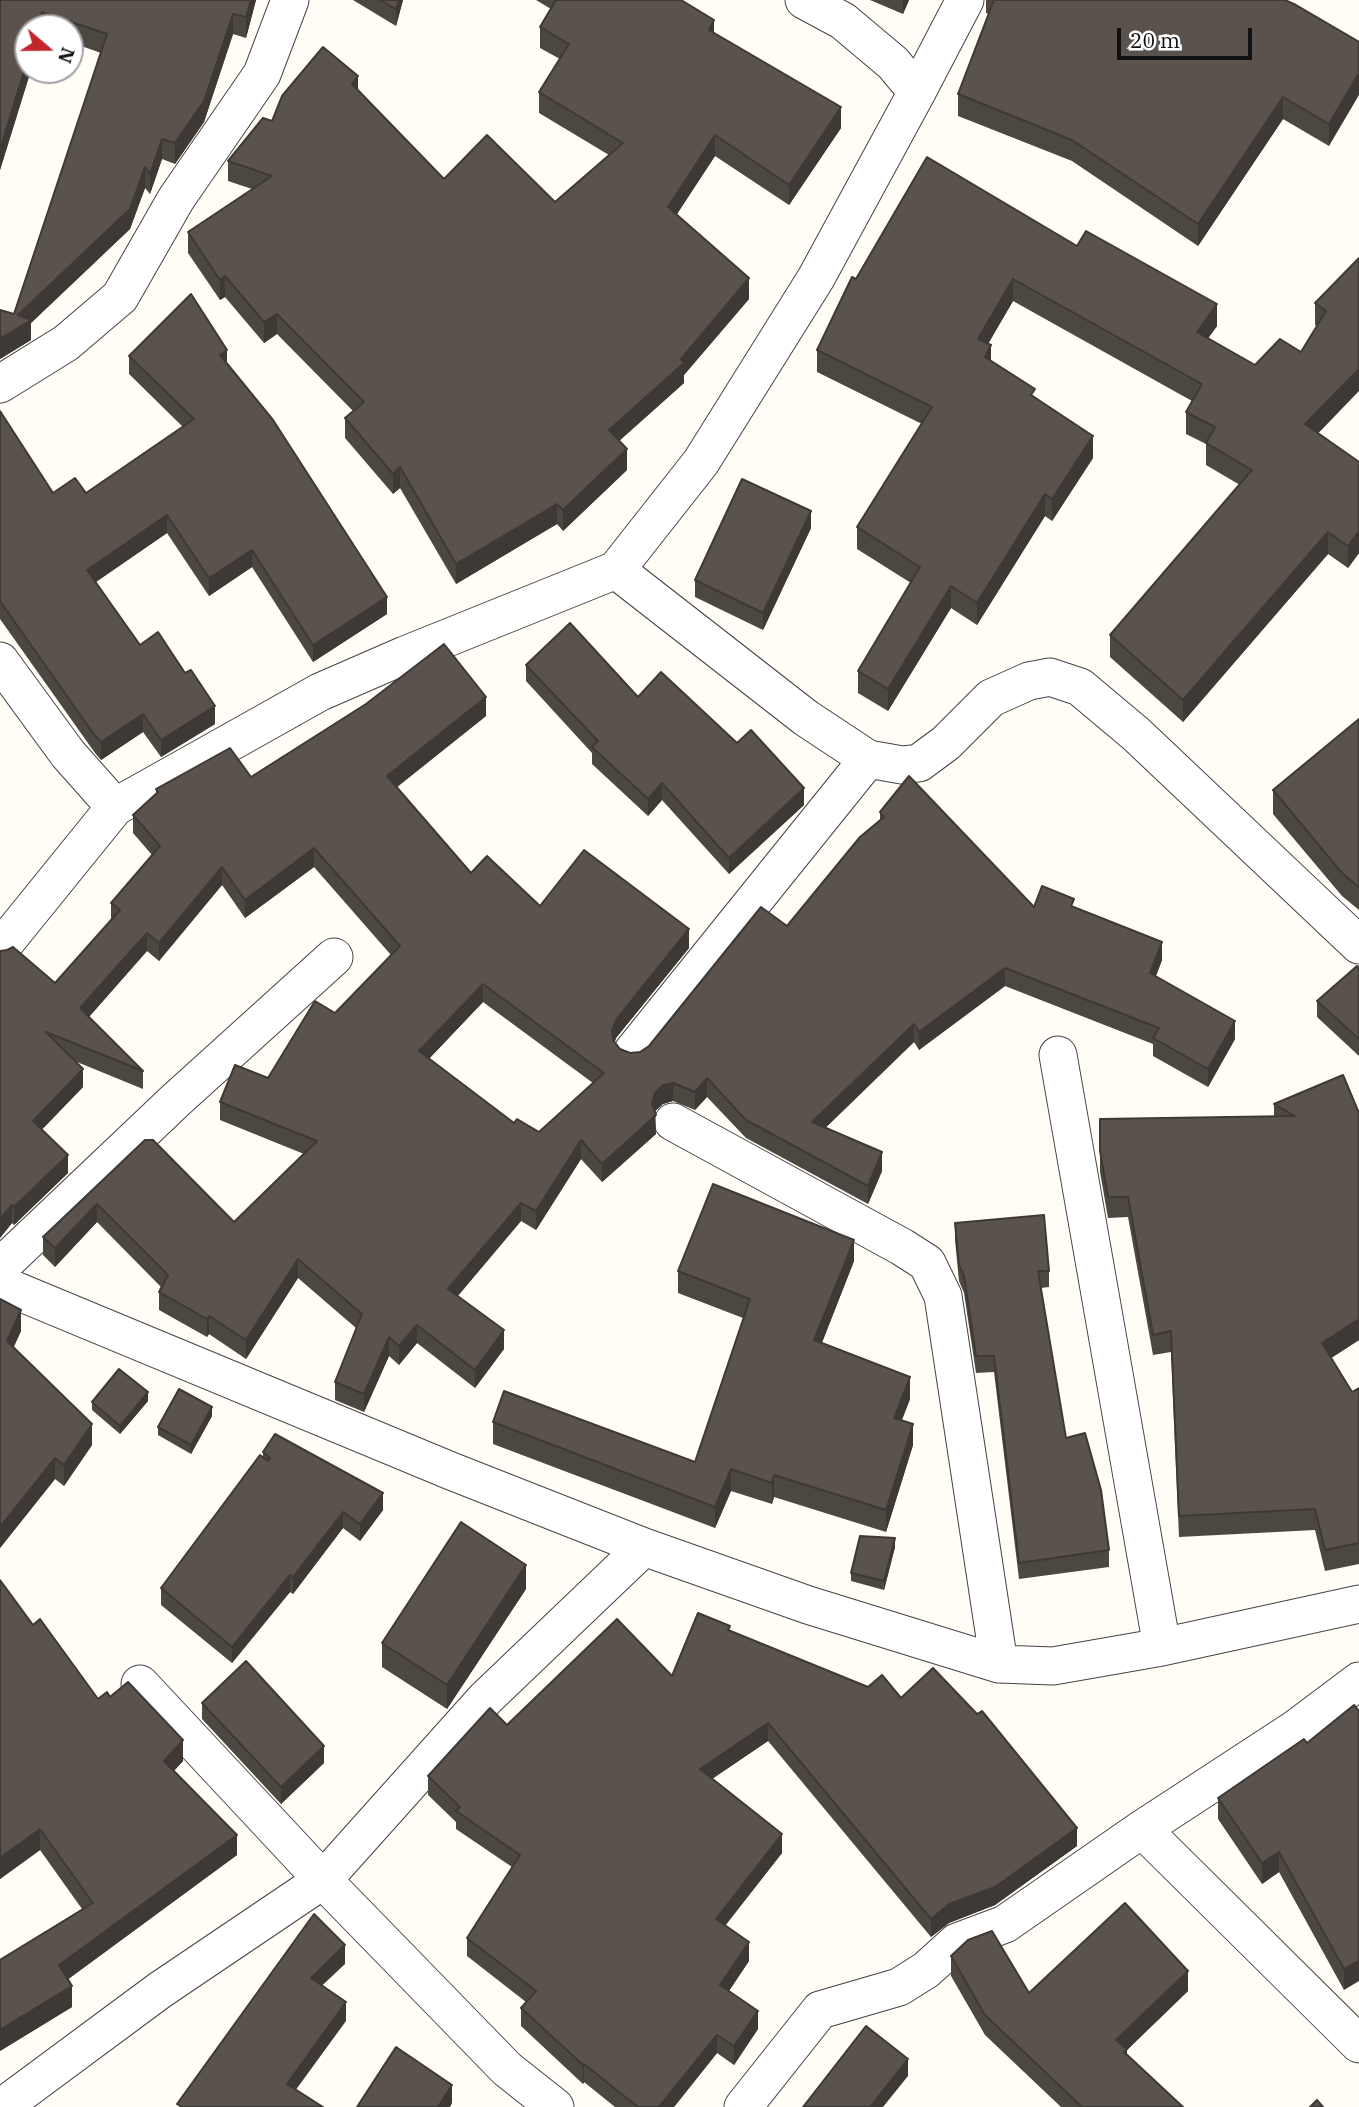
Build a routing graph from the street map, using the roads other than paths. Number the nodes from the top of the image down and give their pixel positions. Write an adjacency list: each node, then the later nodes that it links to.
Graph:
1 (290, 0): 5 (street)
2 (804, 0): 4 (street)
3 (965, 0): 4 (street)
4 (917, 92): 6 (street)
5 (0, 384)
6 (616, 570): 8 (street); 9 (street)
7 (0, 661): 9 (street)
8 (868, 759): 10 (street); 13 (street)
9 (115, 807): 11 (street)
10 (1359, 945)
11 (0, 949)
12 (334, 957): 16 (street)
13 (633, 1051)
14 (1058, 1055): 20 (street)
15 (673, 1122): 21 (street)
16 (0, 1267)
17 (0, 1284): 18 (street)
18 (644, 1547): 21 (street); 25 (street)
19 (1359, 1604): 20 (street)
20 (1162, 1647): 21 (street)
21 (999, 1664)
22 (1359, 1681): 24 (street)
23 (140, 1684): 25 (street)
24 (1142, 1829): 26 (street); 29 (street)
25 (323, 1880): 27 (street); 28 (street)
26 (1359, 2044)
27 (2, 2107)
28 (555, 2107)
29 (743, 2107)

